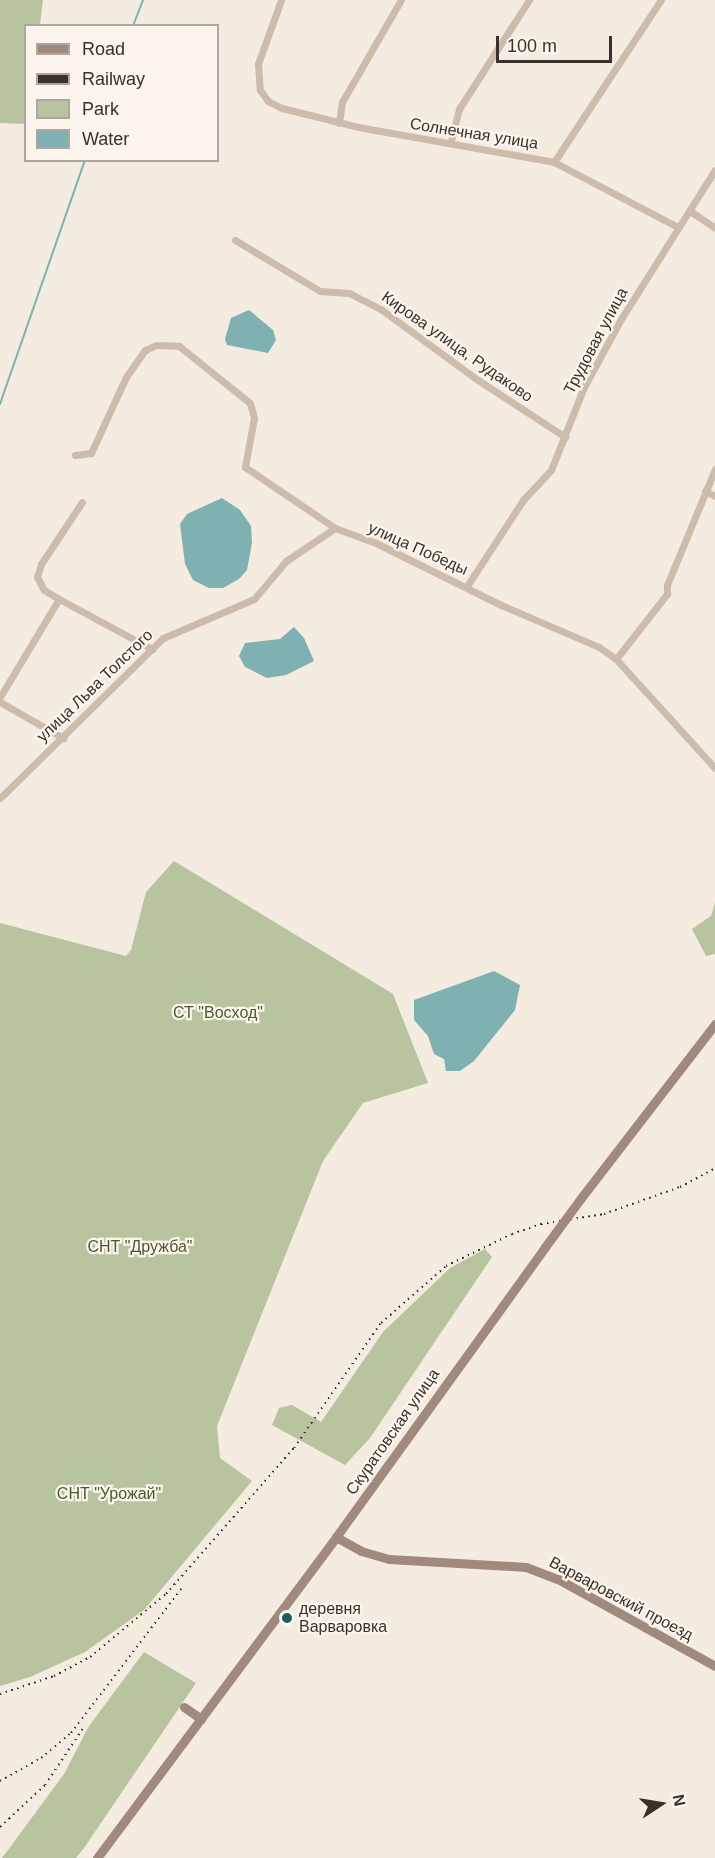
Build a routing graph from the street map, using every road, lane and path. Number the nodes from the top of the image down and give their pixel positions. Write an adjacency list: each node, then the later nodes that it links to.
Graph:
1 (281, 0): 5 (street, Солнечная улица)
2 (401, 0): 5 (street)
3 (529, 0): 6 (street)
4 (661, 0): 7 (street)
5 (339, 123): 6 (street, Солнечная улица)
6 (451, 141): 7 (street, Солнечная улица)
7 (554, 162): 10 (street, Солнечная улица)
8 (715, 170): 9 (street, Трудовая улица)
9 (690, 211): 10 (street, Трудовая улица); 11 (street)
10 (678, 227): 13 (street, Трудовая улица)
11 (715, 228)
12 (234, 240): 13 (street, Кирова улица, Рудаково)
13 (565, 437): 20 (street, Трудовая улица)
14 (75, 455): 19 (street, улица Победы)
15 (715, 469): 16 (street)
16 (705, 491): 17 (street); 23 (street)
17 (715, 496)
18 (82, 502): 21 (street)
19 (335, 528): 20 (street, улица Победы); 22 (street, улица Льва Толстого)
20 (467, 586): 23 (street, улица Победы)
21 (59, 599): 22 (street); 24 (street)
22 (152, 649): 26 (street, улица Льва Толстого)
23 (616, 659): 27 (street, улица Победы)
24 (0, 697)
25 (0, 702): 26 (street)
26 (63, 738): 28 (street, улица Льва Толстого)
27 (715, 768)
28 (0, 798)
29 (715, 1024): 30 (street, Скуратовская улица, bridge)
30 (336, 1537): 31 (street, Варваровский проезд); 33 (street, Скуратовская улица)
31 (715, 1666)
32 (184, 1707): 33 (street)
33 (201, 1719): 34 (street, Скуратовская улица)
34 (97, 1858)

